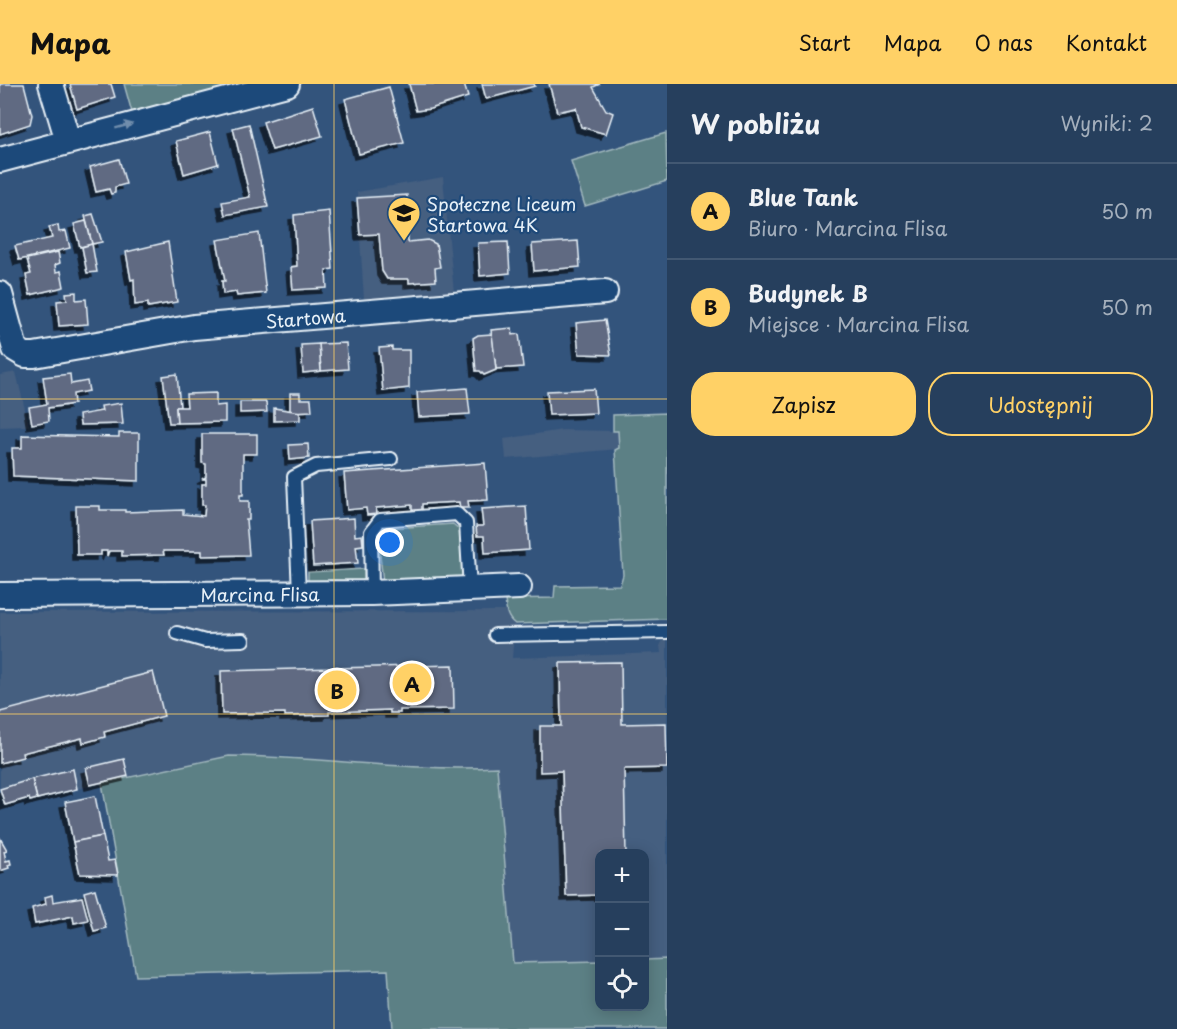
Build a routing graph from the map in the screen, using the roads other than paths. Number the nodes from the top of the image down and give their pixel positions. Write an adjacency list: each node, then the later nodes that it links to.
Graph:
1 (51, 84): 3 (street)
2 (287, 84): 3 (street, one-way to 2)
3 (68, 141): 4 (street)
4 (0, 160)
5 (605, 292): 6 (street, Startowa)
6 (0, 294)
7 (392, 459): 10 (lane)
8 (519, 587): 9 (street, Marcina Flisa)
9 (470, 589): 11 (street, Marcina Flisa); 11 (lane)
10 (299, 593): 11 (street, Marcina Flisa); 12 (street, Marcina Flisa)
11 (372, 593)
12 (0, 595)
13 (667, 632): 15 (lane)
14 (177, 633): 16 (lane)
15 (495, 635)
16 (243, 640)

